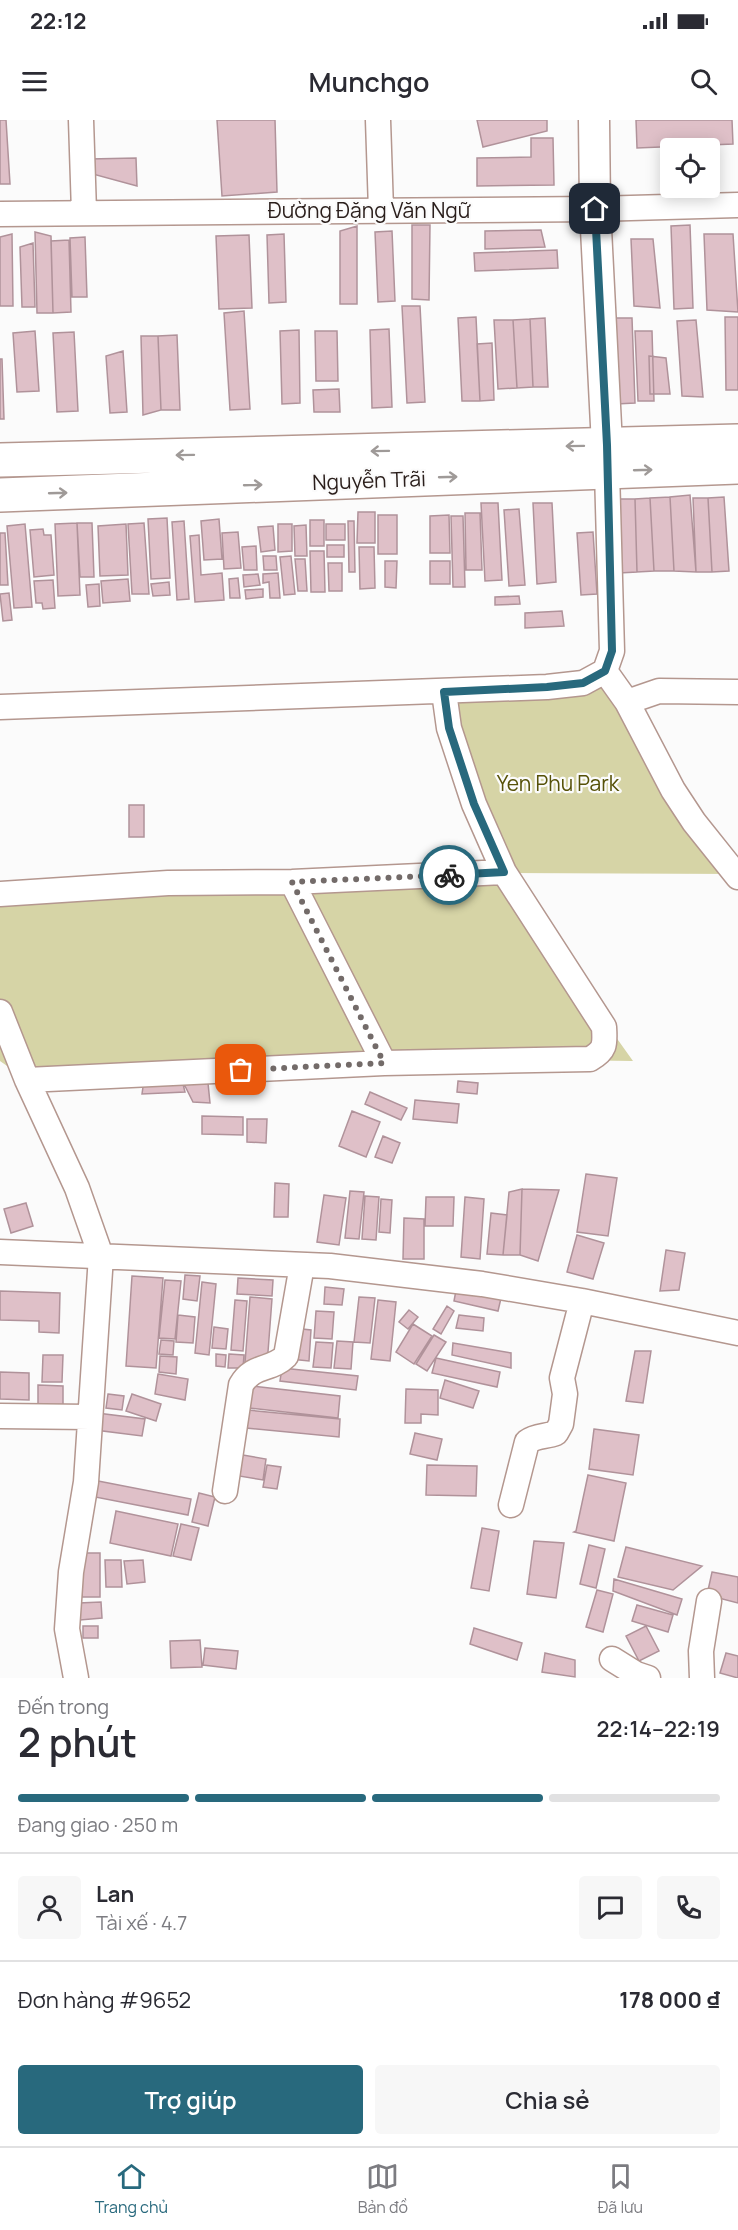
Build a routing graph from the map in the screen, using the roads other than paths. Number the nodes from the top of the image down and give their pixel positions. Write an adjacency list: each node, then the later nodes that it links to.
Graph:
1 (81, 120): 7 (street)
2 (378, 120): 6 (street)
3 (594, 120): 5 (street)
4 (738, 205): 5 (street, Đường Đặng Văn Ngữ)
5 (595, 209): 6 (street, Đường Đặng Văn Ngữ); 10 (street)
6 (381, 210): 7 (street, Đường Đặng Văn Ngữ)
7 (84, 212): 8 (street, Đường Đặng Văn Ngữ)
8 (0, 214)
9 (738, 441): 10 (main road, Nguyễn Trãi)
10 (607, 458): 11 (main road, Nguyễn Trãi, one-way to 11); 12 (main road, Nguyễn Trãi, one-way to 12); 13 (main road, Nguyễn Trãi, one-way to 10); 14 (street)
11 (0, 460)
12 (738, 467)
13 (0, 495)
14 (605, 671): 15 (street); 17 (street)
15 (444, 692): 18 (street); 19 (street)
16 (738, 692): 17 (street)
17 (627, 702): 20 (street)
18 (0, 707)
19 (504, 872): 21 (street); 24 (street)
20 (737, 874)
21 (292, 882): 22 (street); 24 (street)
22 (0, 894)
23 (0, 1012): 25 (street)
24 (384, 1063): 25 (street)
25 (27, 1080): 27 (street)
26 (0, 1252): 27 (street)
27 (101, 1256): 28 (street); 32 (street)
28 (302, 1265): 29 (street); 33 (street)
29 (582, 1301): 30 (street); 34 (street)
30 (738, 1333)
31 (0, 1416): 32 (street)
32 (90, 1418): 37 (street)
33 (225, 1491)
34 (512, 1505)
35 (709, 1601): 39 (street)
36 (612, 1659): 38 (street)
37 (76, 1678)
38 (648, 1678)
39 (702, 1678)

